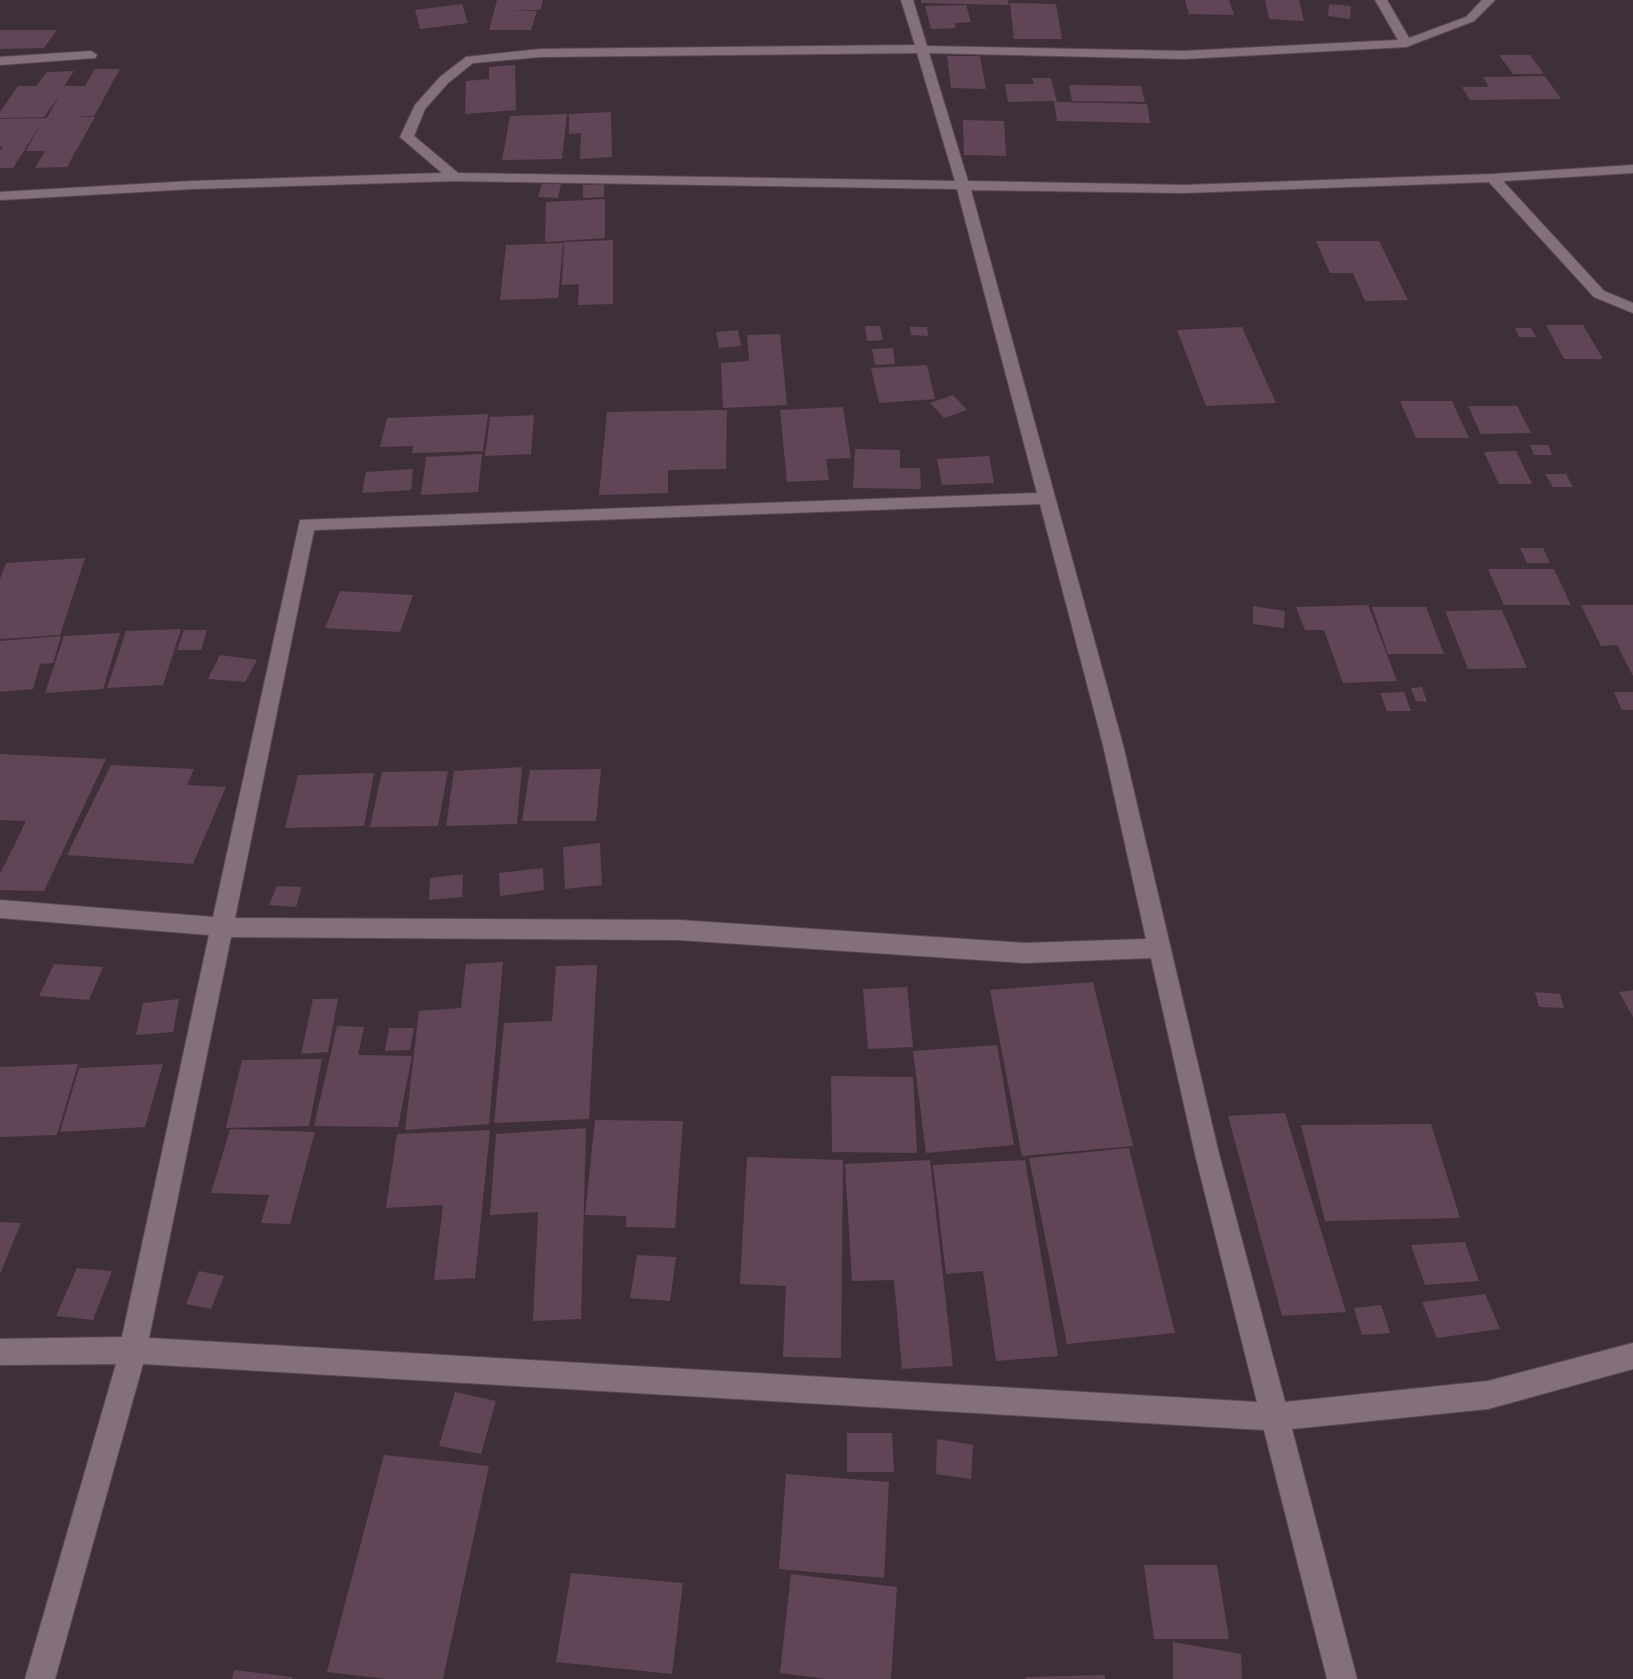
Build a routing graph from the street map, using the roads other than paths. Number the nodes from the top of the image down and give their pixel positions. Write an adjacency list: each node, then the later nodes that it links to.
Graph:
1 (906, 0): 5 (street)
2 (1381, 0): 4 (street)
3 (1489, 0): 4 (street)
4 (1406, 43): 5 (street)
5 (922, 49): 9 (street); 11 (street)
6 (91, 55): 7 (street)
7 (0, 61)
8 (1633, 169): 10 (street)
9 (455, 177): 11 (street); 12 (street)
10 (1493, 178): 11 (street); 13 (street)
11 (963, 186): 14 (street)
12 (0, 196)
13 (1633, 309)
14 (1046, 498): 16 (street); 17 (street)
15 (0, 909): 16 (street)
16 (222, 927): 17 (street); 18 (street)
17 (1160, 948): 21 (street)
18 (133, 1350): 19 (street); 21 (street); 22 (street)
19 (0, 1352)
20 (1633, 1356): 21 (street)
21 (1275, 1418): 23 (street)
22 (40, 1679)
23 (1342, 1679)

